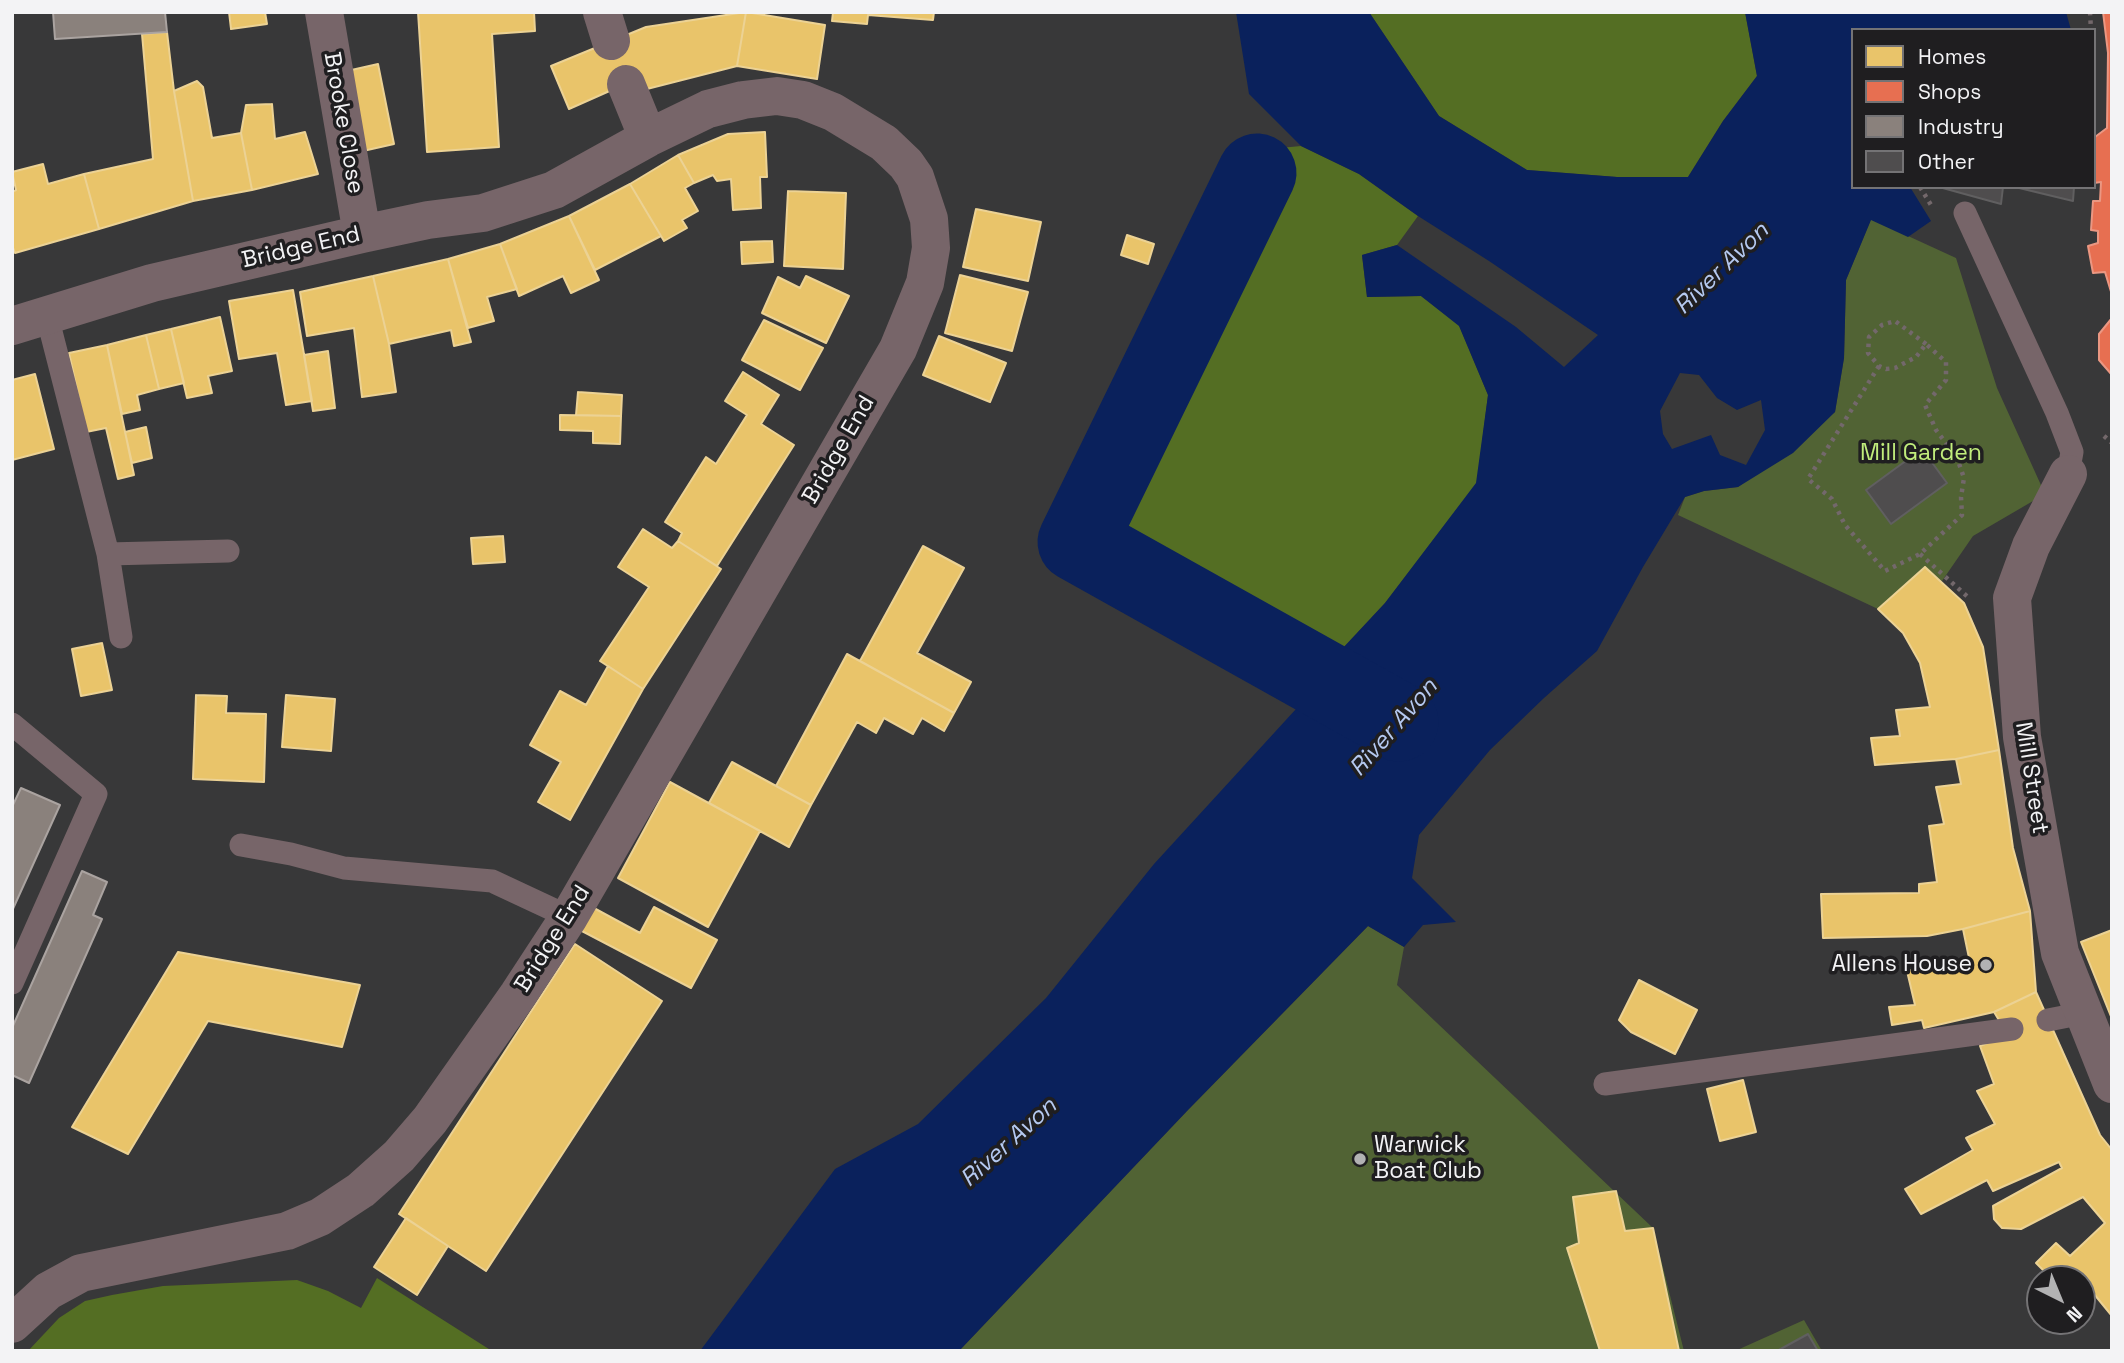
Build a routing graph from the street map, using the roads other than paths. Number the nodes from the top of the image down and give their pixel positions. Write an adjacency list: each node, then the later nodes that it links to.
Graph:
1 (324, 12): 5 (street, Brooke Close)
2 (626, 84): 3 (street)
3 (648, 138): 5 (street, Bridge End); 13 (street, Bridge End)
4 (1965, 213): 7 (lane)
5 (362, 234): 6 (street, Bridge End)
6 (30, 321): 9 (lane)
7 (2068, 474): 17 (street, Mill Street)
8 (228, 551): 9 (lane)
9 (107, 554): 10 (lane)
10 (121, 637)
11 (12, 724): 14 (lane)
12 (241, 845): 13 (lane)
13 (569, 917): 18 (street, Bridge End)
14 (12, 983)
15 (2012, 1029): 16 (lane)
16 (1605, 1084)
17 (2112, 1084)
18 (12, 1324)

